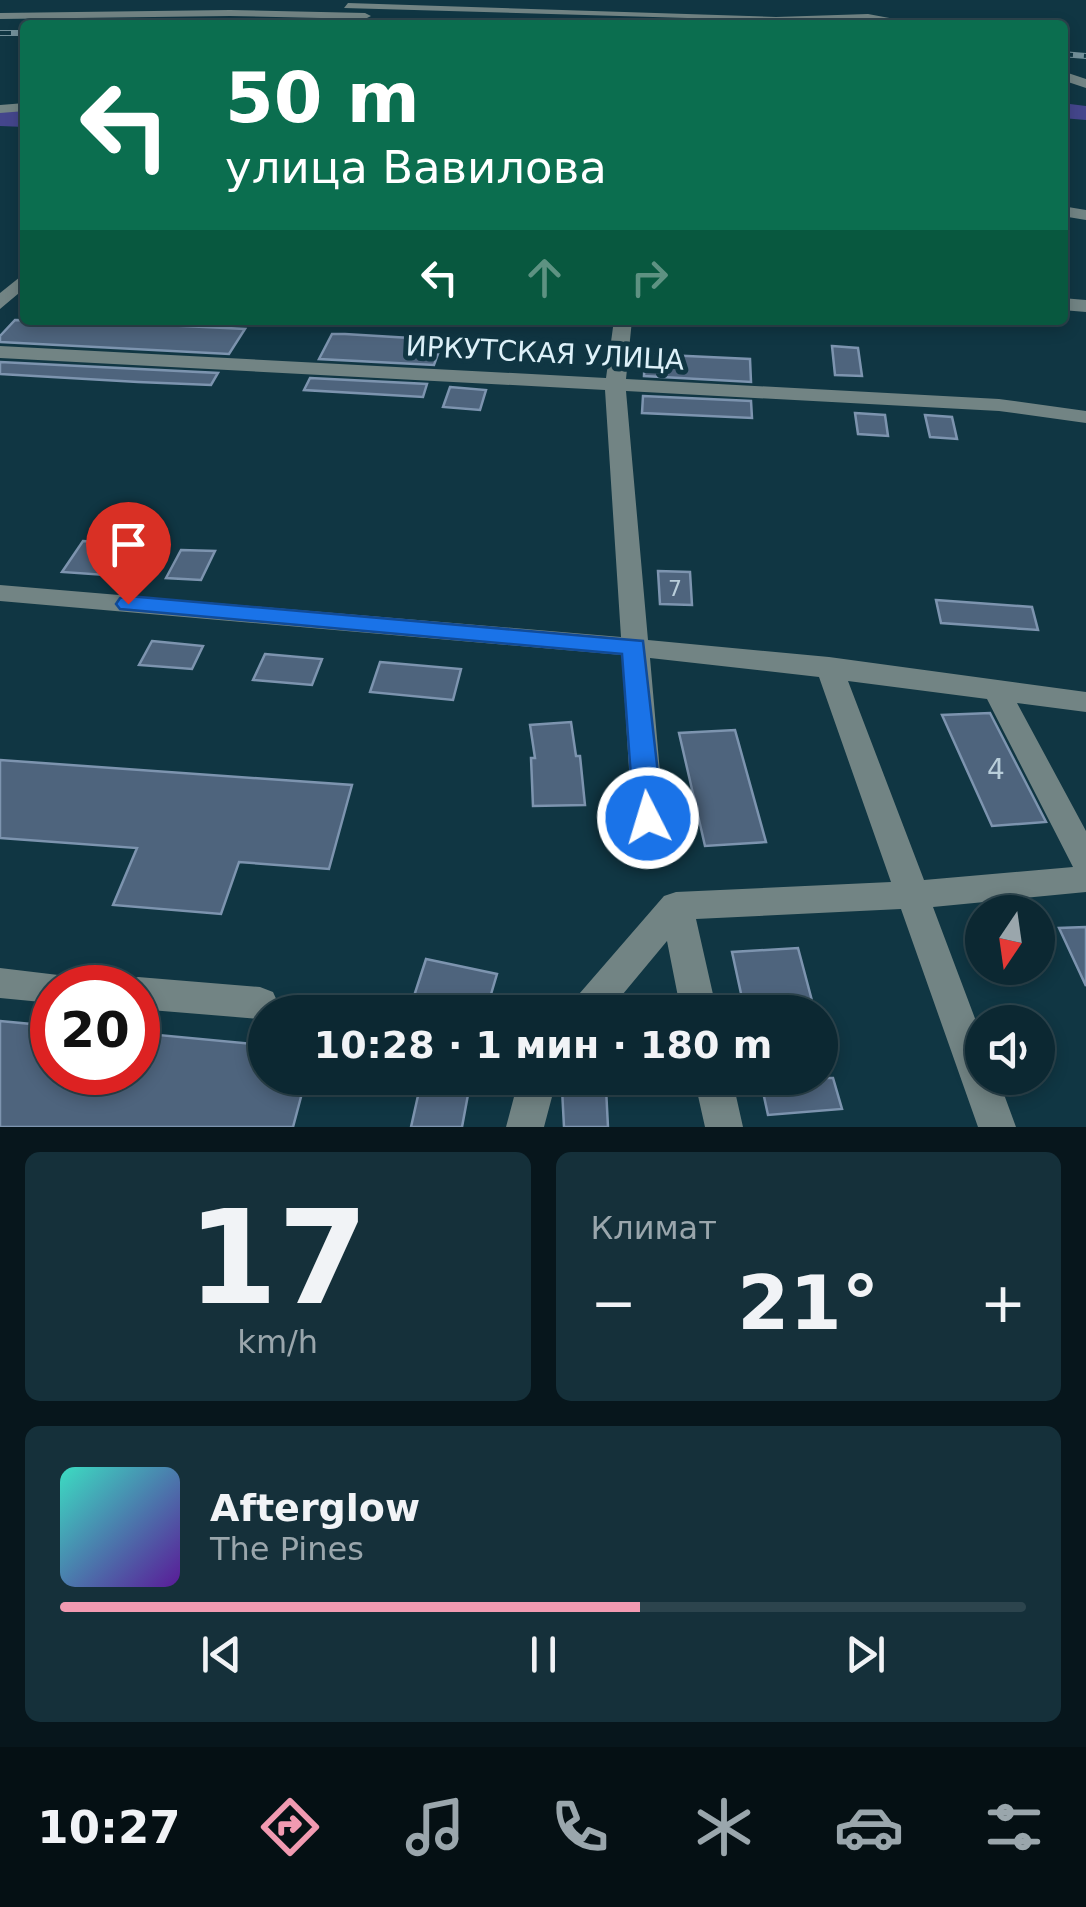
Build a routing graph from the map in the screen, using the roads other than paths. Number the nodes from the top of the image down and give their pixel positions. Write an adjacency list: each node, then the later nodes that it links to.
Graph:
1 (348, 6): 4 (street)
2 (0, 16): 3 (street)
3 (449, 20)
4 (776, 20)
5 (776, 20): 6 (street)
6 (897, 20)
7 (20, 283): 8 (street)
8 (0, 303)
9 (622, 325): 11 (street)
10 (0, 352): 11 (street, ИРКУТСКАЯ УЛИЦА)
11 (615, 385): 12 (street, ИРКУТСКАЯ УЛИЦА); 14 (street)
12 (1086, 417)
13 (0, 593): 14 (street)
14 (634, 646): 15 (street); 18 (street)
15 (829, 666): 16 (street); 21 (street)
16 (996, 689): 17 (street); 19 (street)
17 (1086, 702)
18 (648, 818)
19 (1086, 861)
20 (1086, 879): 21 (street)
21 (912, 895): 22 (street); 33 (street)
22 (676, 906): 25 (street); 26 (street)
23 (0, 982): 24 (street)
24 (30, 985)
25 (600, 995)
26 (695, 995)
27 (160, 996): 28 (street)
28 (248, 1002)
29 (534, 1095): 31 (street)
30 (717, 1095): 32 (street)
31 (526, 1127)
32 (724, 1127)
33 (996, 1127)

